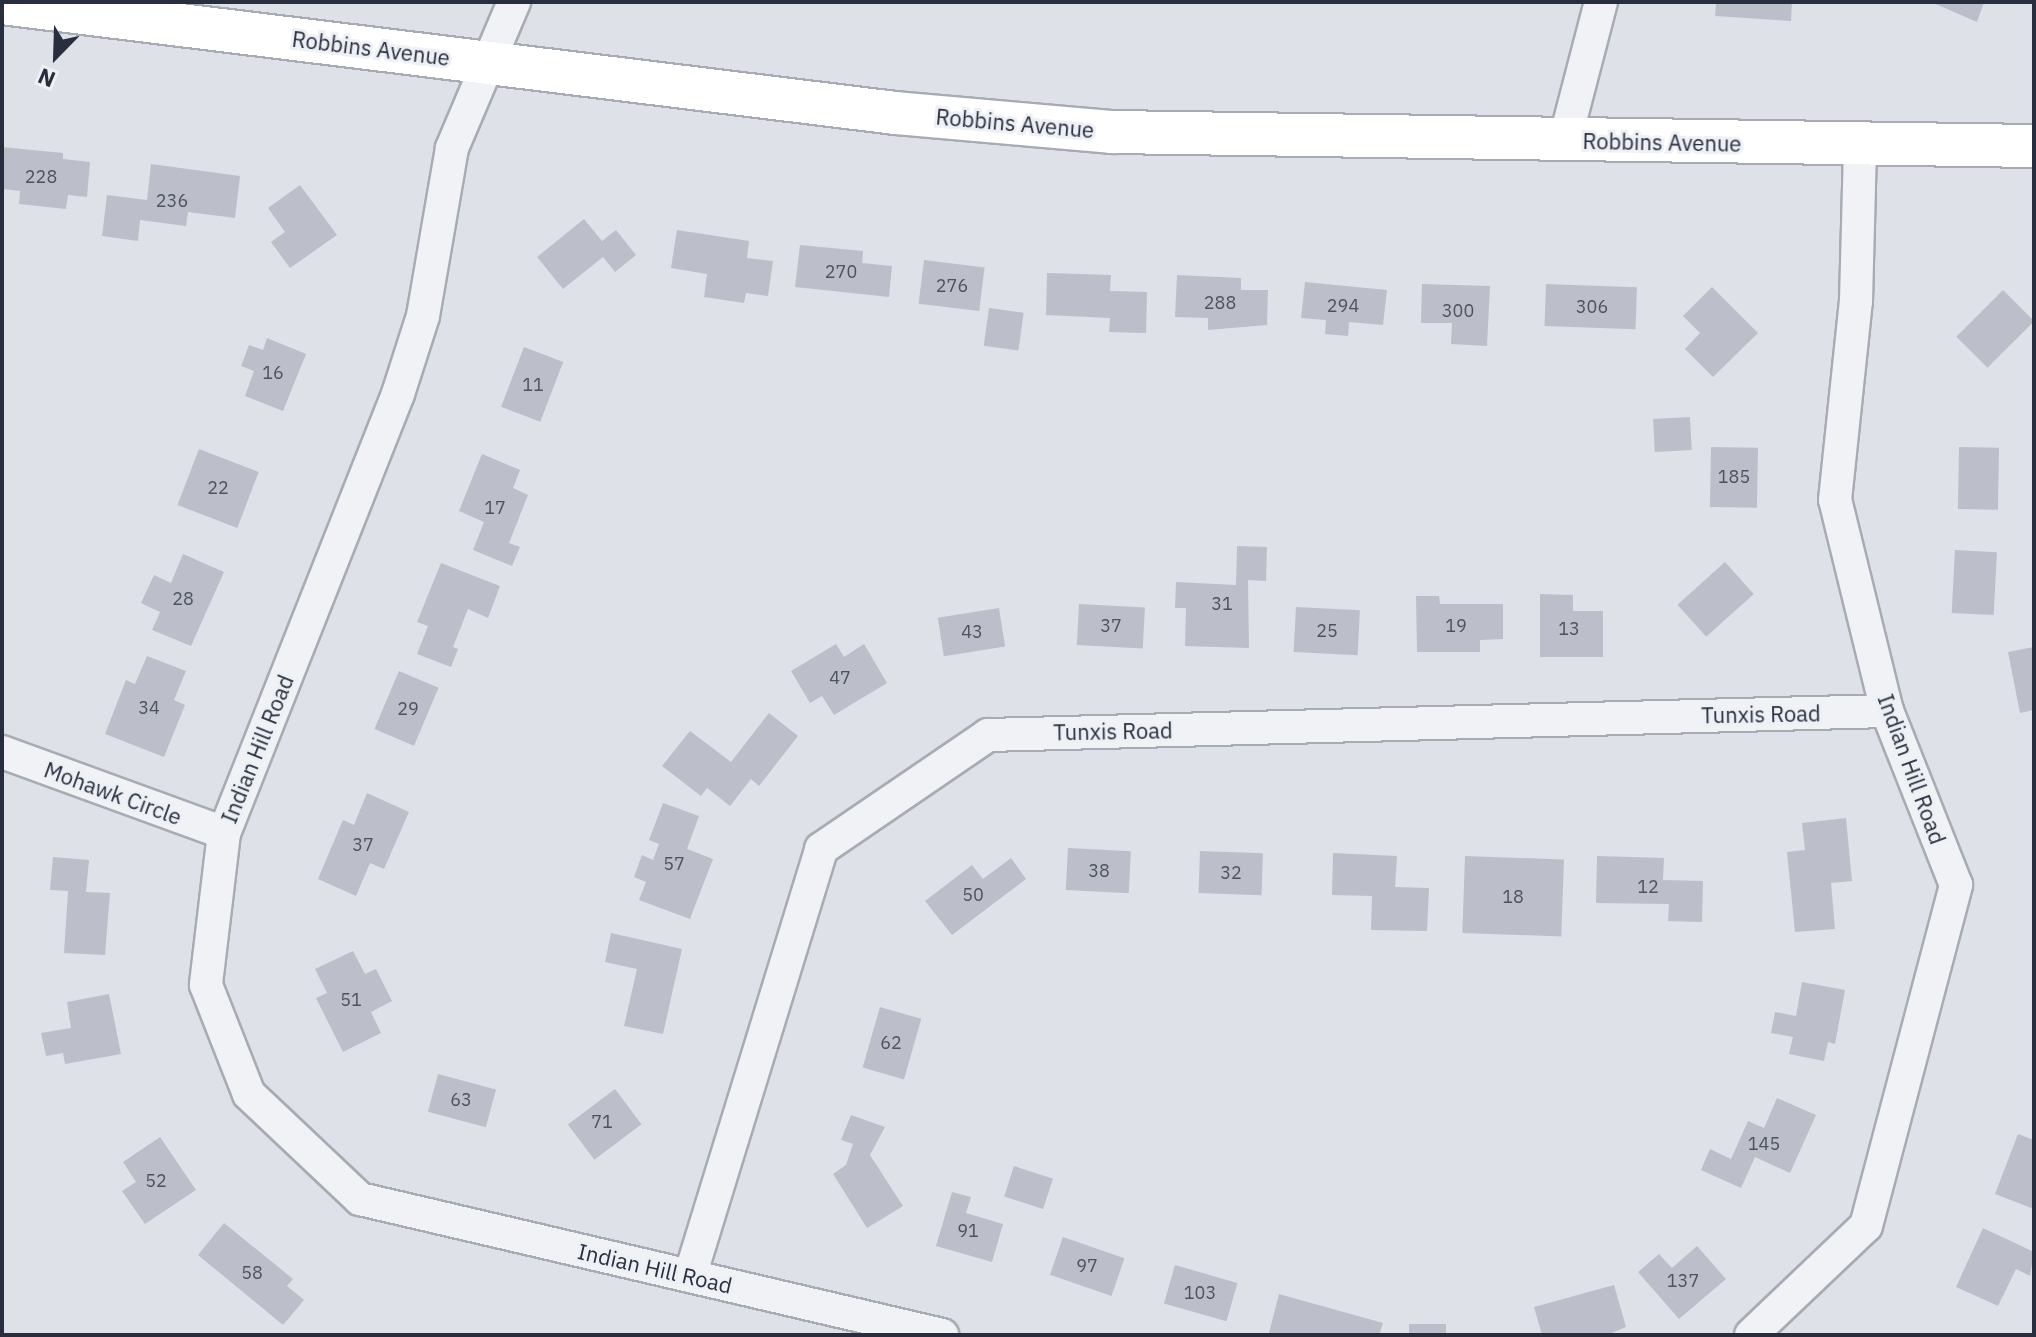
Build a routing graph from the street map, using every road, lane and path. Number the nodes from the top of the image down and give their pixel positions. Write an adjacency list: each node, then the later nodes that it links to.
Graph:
1 (514, 2): 4 (street, Indian Hill Road)
2 (1601, 2): 5 (street)
3 (2, 3): 4 (main road, Robbins Avenue)
4 (486, 62): 5 (main road, Robbins Avenue); 10 (street, Indian Hill Road)
5 (1565, 140): 6 (main road, Robbins Avenue)
6 (1860, 145): 7 (main road, Robbins Avenue); 8 (street, Indian Hill Road)
7 (2034, 146)
8 (1887, 711): 11 (street, Tunxis Road); 13 (street, Indian Hill Road)
9 (2, 752): 10 (street, Mohawk Circle)
10 (224, 833): 11 (street, Indian Hill Road)
11 (690, 1276): 12 (street, Indian Hill Road)
12 (942, 1335)
13 (1751, 1335)

